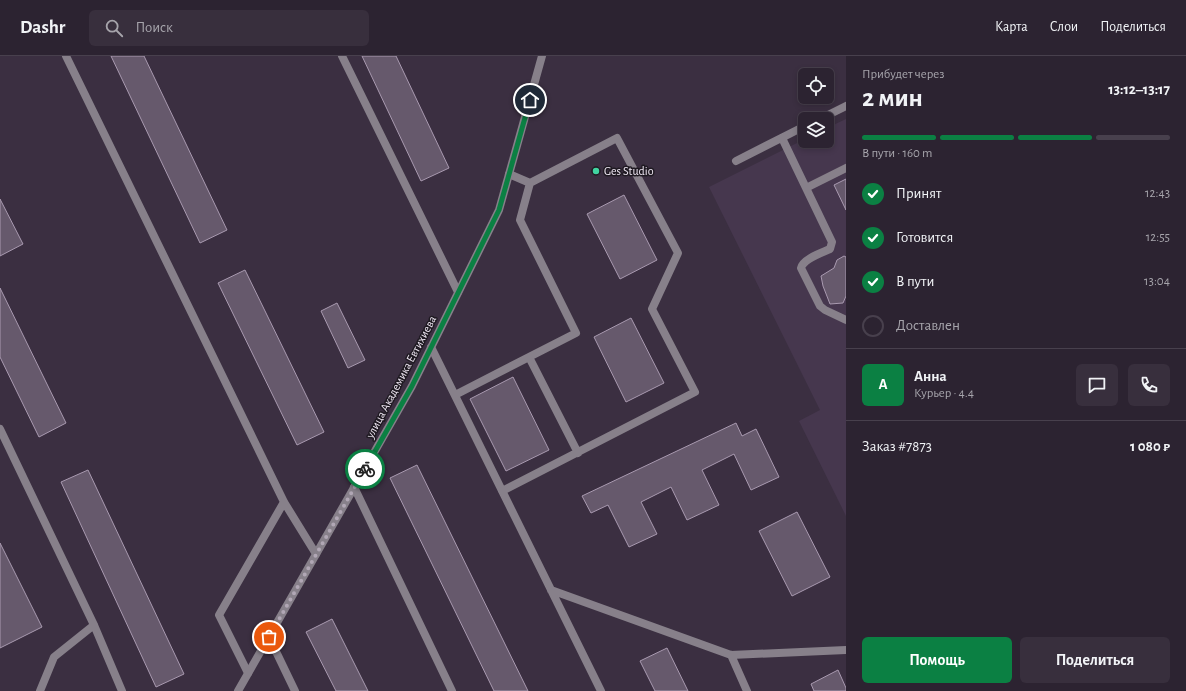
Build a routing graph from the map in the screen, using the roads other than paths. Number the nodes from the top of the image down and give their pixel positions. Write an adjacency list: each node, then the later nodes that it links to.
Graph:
1 (66, 56): 22 (street)
2 (342, 56): 13 (street)
3 (542, 56): 10 (street, улица Академика Евтихиева)
4 (846, 106): 5 (street)
5 (834, 112)
6 (798, 130): 7 (street)
7 (782, 138): 8 (street); 12 (street)
8 (736, 161)
9 (846, 168): 12 (street)
10 (509, 174): 11 (street); 13 (street, улица Академика Евтихиева)
11 (530, 183): 16 (street); 19 (street)
12 (806, 188): 14 (street)
13 (458, 292): 15 (street, улица Академика Евтихиева)
14 (846, 320)
15 (431, 347): 17 (street); 20 (street, улица Академика Евтихиева)
16 (530, 357): 17 (street); 19 (street)
17 (455, 395): 21 (street)
18 (0, 429): 25 (street)
19 (578, 453): 21 (street)
20 (354, 487): 23 (street, улица Академика Евтихиева); 34 (street)
21 (502, 491): 24 (street)
22 (284, 502): 23 (street); 29 (street)
23 (316, 554): 26 (street, улица Академика Евтихиева)
24 (551, 590): 28 (street); 35 (street)
25 (94, 626): 30 (street); 31 (street)
26 (269, 637): 29 (street, улица Академика Евтихиева); 33 (street)
27 (846, 650): 28 (street)
28 (730, 655): 36 (street)
29 (248, 673): 32 (street, улица Академика Евтихиева)
30 (40, 691)
31 (122, 691)
32 (238, 691)
33 (295, 691)
34 (452, 691)
35 (601, 691)
36 (747, 691)

